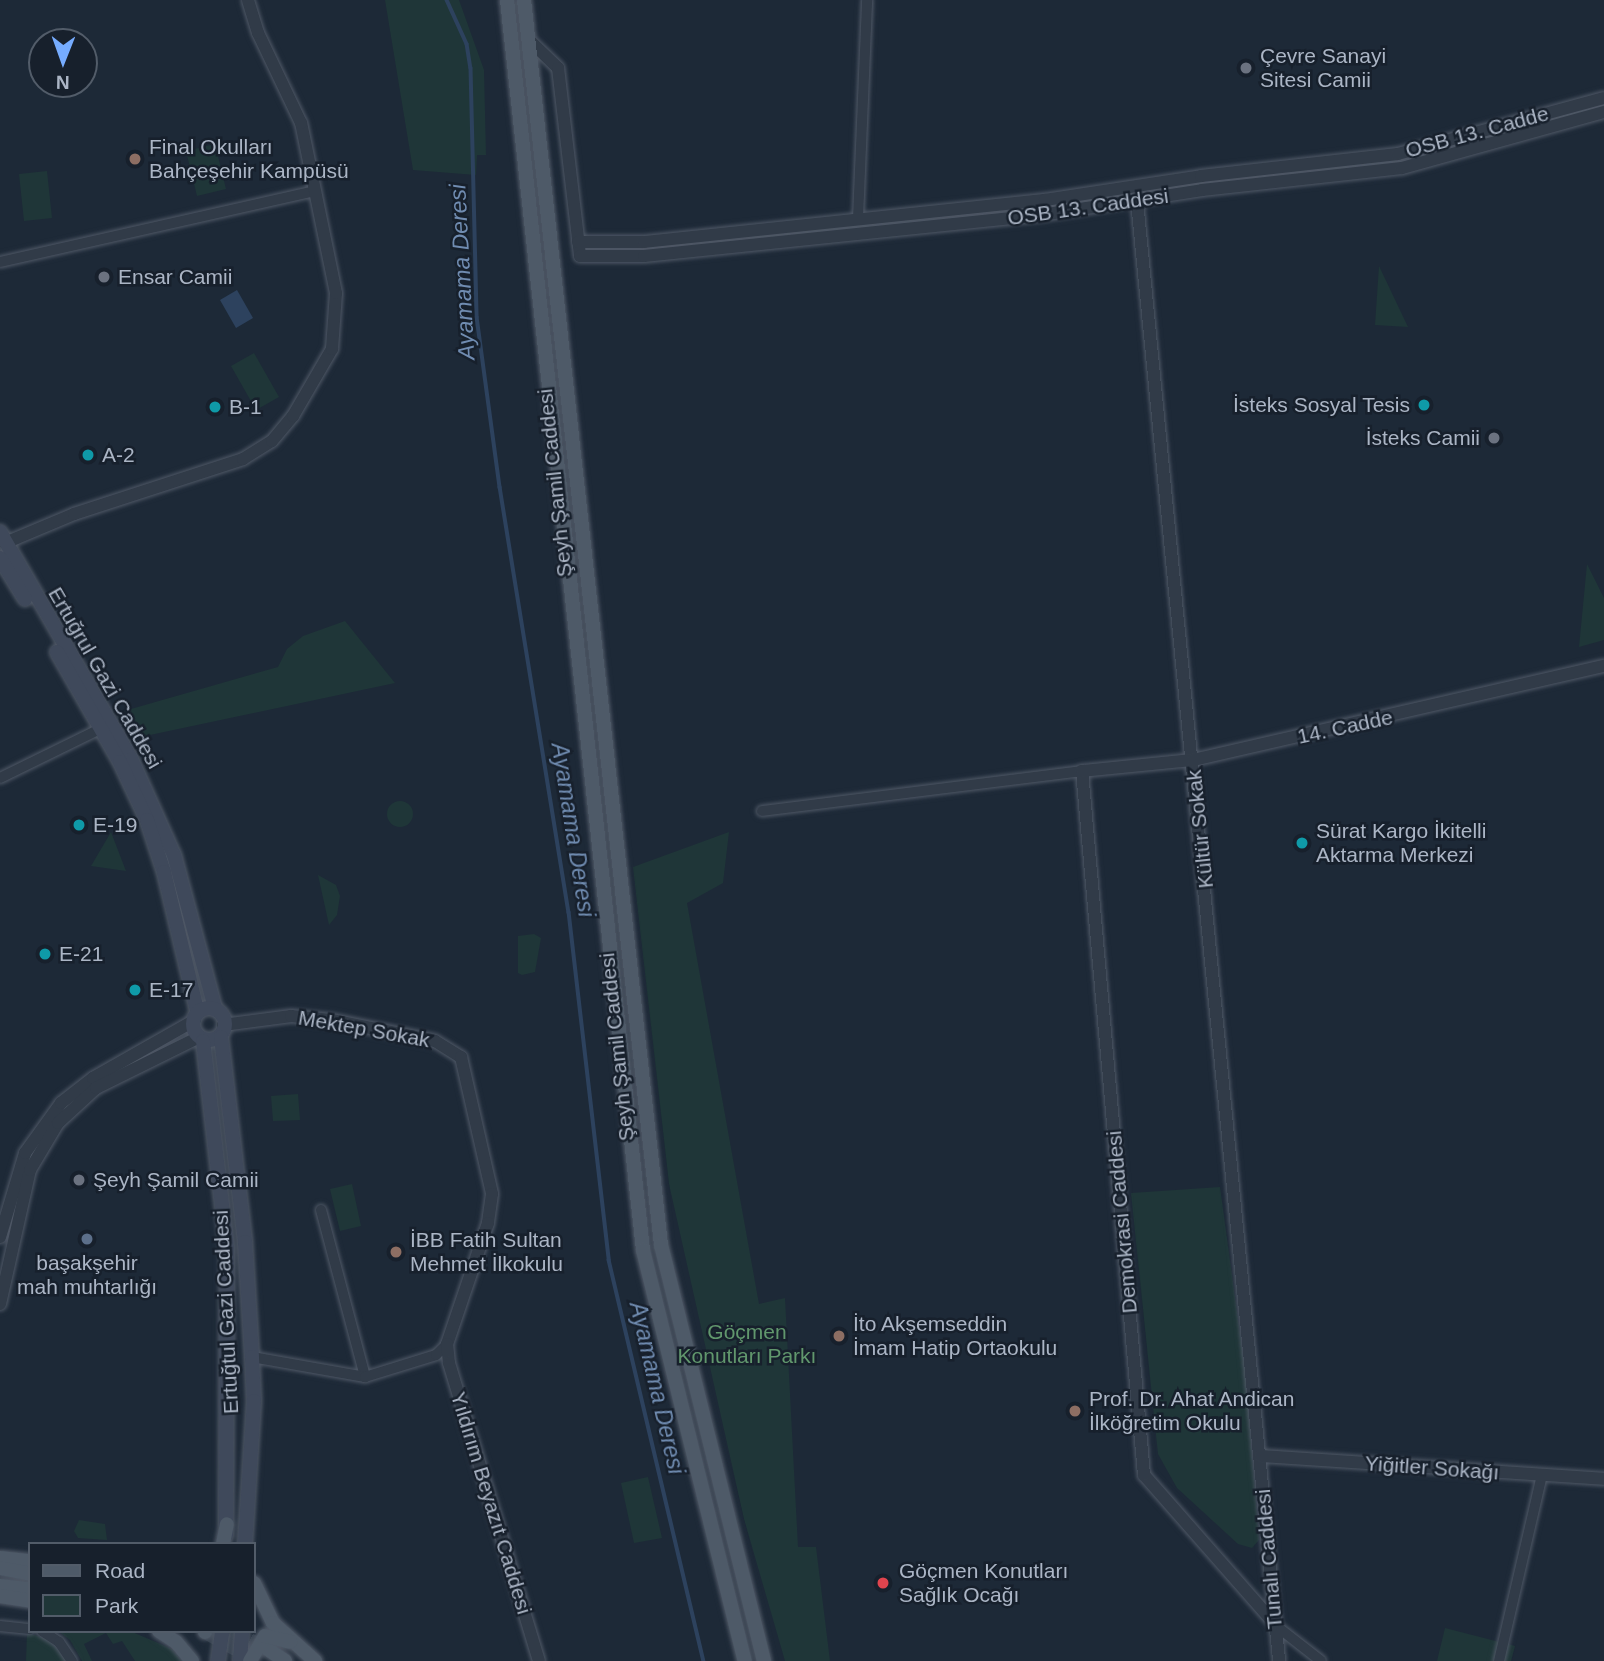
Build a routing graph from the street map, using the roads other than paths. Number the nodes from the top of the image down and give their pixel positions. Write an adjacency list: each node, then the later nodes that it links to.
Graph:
1 (248, 0): 12 (street)
2 (507, 0): 70 (main road, Şeyh Şamil Caddesi)
3 (524, 0): 5 (main road, Şeyh Şamil Caddesi)
4 (867, 0): 14 (street)
5 (528, 39): 16 (street); 71 (main road, Şeyh Şamil Caddesi)
6 (1604, 97): 8 (street, OSB 13. Cadde)
7 (1604, 112): 10 (street, OSB 13. Caddesi)
8 (1368, 158): 9 (street, OSB 13. Cadde); 10 (street)
9 (1349, 160): 11 (street); 14 (street, OSB 13. Caddesi)
10 (1373, 172): 11 (street, OSB 13. Caddesi)
11 (1354, 175): 13 (street, OSB 13. Caddesi)
12 (315, 191): 17 (street); 18 (street)
13 (1137, 201): 15 (street, OSB 13. Caddesi); 22 (street, Kültür Sokak)
14 (858, 218): 15 (street); 16 (street, OSB 13. Caddesi)
15 (853, 234): 16 (street, OSB 13. Caddesi)
16 (578, 242)
17 (0, 262)
18 (3, 537): 21 (main road, Ertuğrul Gazi Caddesi)
19 (0, 558): 21 (main road, Ertuğrul Gazi Caddesi)
20 (1604, 666): 22 (street, 14. Cadde)
21 (106, 726): 24 (street); 26 (main road, Ertuğrul Gazi Caddesi); 27 (main road, Ertuğrul Gazi Caddesi)
22 (1193, 761): 23 (street, 14. Cadde); 39 (street, Kültür Sokak)
23 (1082, 771): 25 (street); 53 (street, Demokrasi Caddesi)
24 (0, 778)
25 (762, 811)
26 (215, 1008): 27 (main road); 28 (main road, Ertuğrul Gazi Caddesi)
27 (196, 1016): 29 (main road, Ertuğrul Gazi Caddesi); 31 (street)
28 (222, 1031): 29 (main road); 33 (street, Mektep Sokak); 35 (main road, Ertuğtul Gazi Caddesi)
29 (201, 1039): 32 (street); 34 (main road)
30 (321, 1210): 36 (street)
31 (0, 1237)
32 (0, 1304)
33 (447, 1344): 36 (street); 69 (street, Yıldırım Beyazıt Caddesi)
34 (227, 1355): 35 (main road); 37 (main road)
35 (252, 1357): 36 (street); 38 (main road, Ertuğtul Gazi Caddesi)
36 (365, 1377)
37 (227, 1401): 38 (main road); 42 (main road)
38 (254, 1401): 43 (main road, Ertuğtul Gazi Caddesi)
39 (1260, 1457): 40 (street, Yiğitler Sokağı); 53 (street, Tunalı Caddesi)
40 (1542, 1475): 41 (street, Yiğitler Sokağı); 74 (street)
41 (1604, 1479)
42 (225, 1542)
43 (245, 1542)
44 (0, 1559): 45 (main road)
45 (28, 1560)
46 (0, 1568): 47 (main road)
47 (28, 1573)
48 (0, 1586): 50 (main road)
49 (256, 1587): 60 (main road)
50 (28, 1589)
51 (0, 1596): 52 (main road)
52 (28, 1601)
53 (1275, 1625): 72 (street, Tunalı Caddesi); 73 (street)
54 (0, 1626): 55 (street)
55 (28, 1629)
56 (45, 1633): 62 (street)
57 (162, 1633): 63 (main road)
58 (222, 1633): 64 (main road)
59 (242, 1633): 65 (main road)
60 (291, 1642): 66 (main road); 68 (main road)
61 (260, 1657): 67 (main road)
62 (72, 1661)
63 (192, 1661)
64 (218, 1661)
65 (240, 1661)
66 (250, 1661)
67 (285, 1661)
68 (315, 1661)
69 (539, 1661)
70 (745, 1661)
71 (764, 1661)
72 (1279, 1661)
73 (1321, 1661)
74 (1499, 1661)

